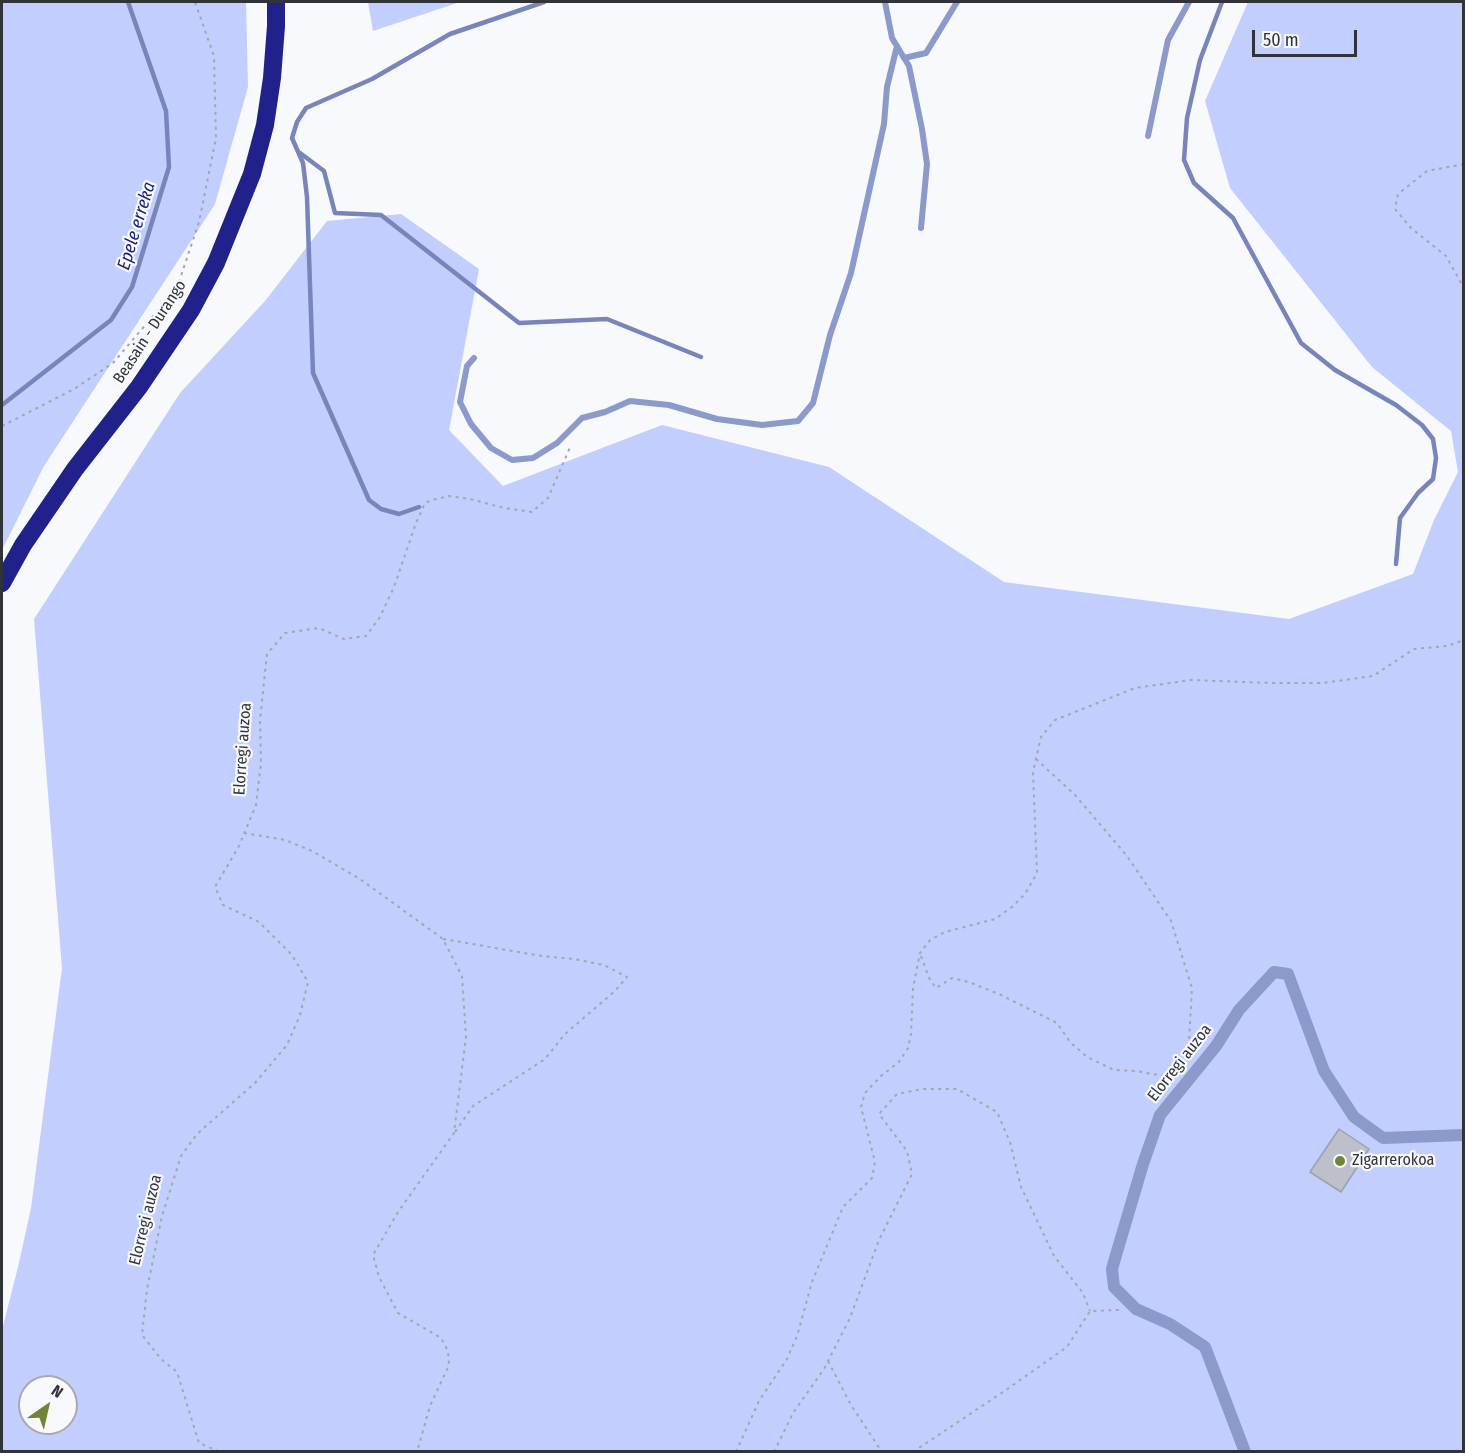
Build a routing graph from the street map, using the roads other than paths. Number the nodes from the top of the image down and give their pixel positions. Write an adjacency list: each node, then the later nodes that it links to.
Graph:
1 (276, 2): 10 (highway, Beasain - Durango)
2 (885, 2): 5 (lane)
3 (957, 2): 6 (lane)
4 (1189, 2): 7 (lane)
5 (897, 46): 6 (lane); 9 (lane)
6 (904, 58): 8 (lane)
7 (1149, 136)
8 (921, 228)
9 (474, 358)
10 (2, 584)
11 (1464, 1135): 12 (street, Elorregi auzoa)
12 (1245, 1452)

